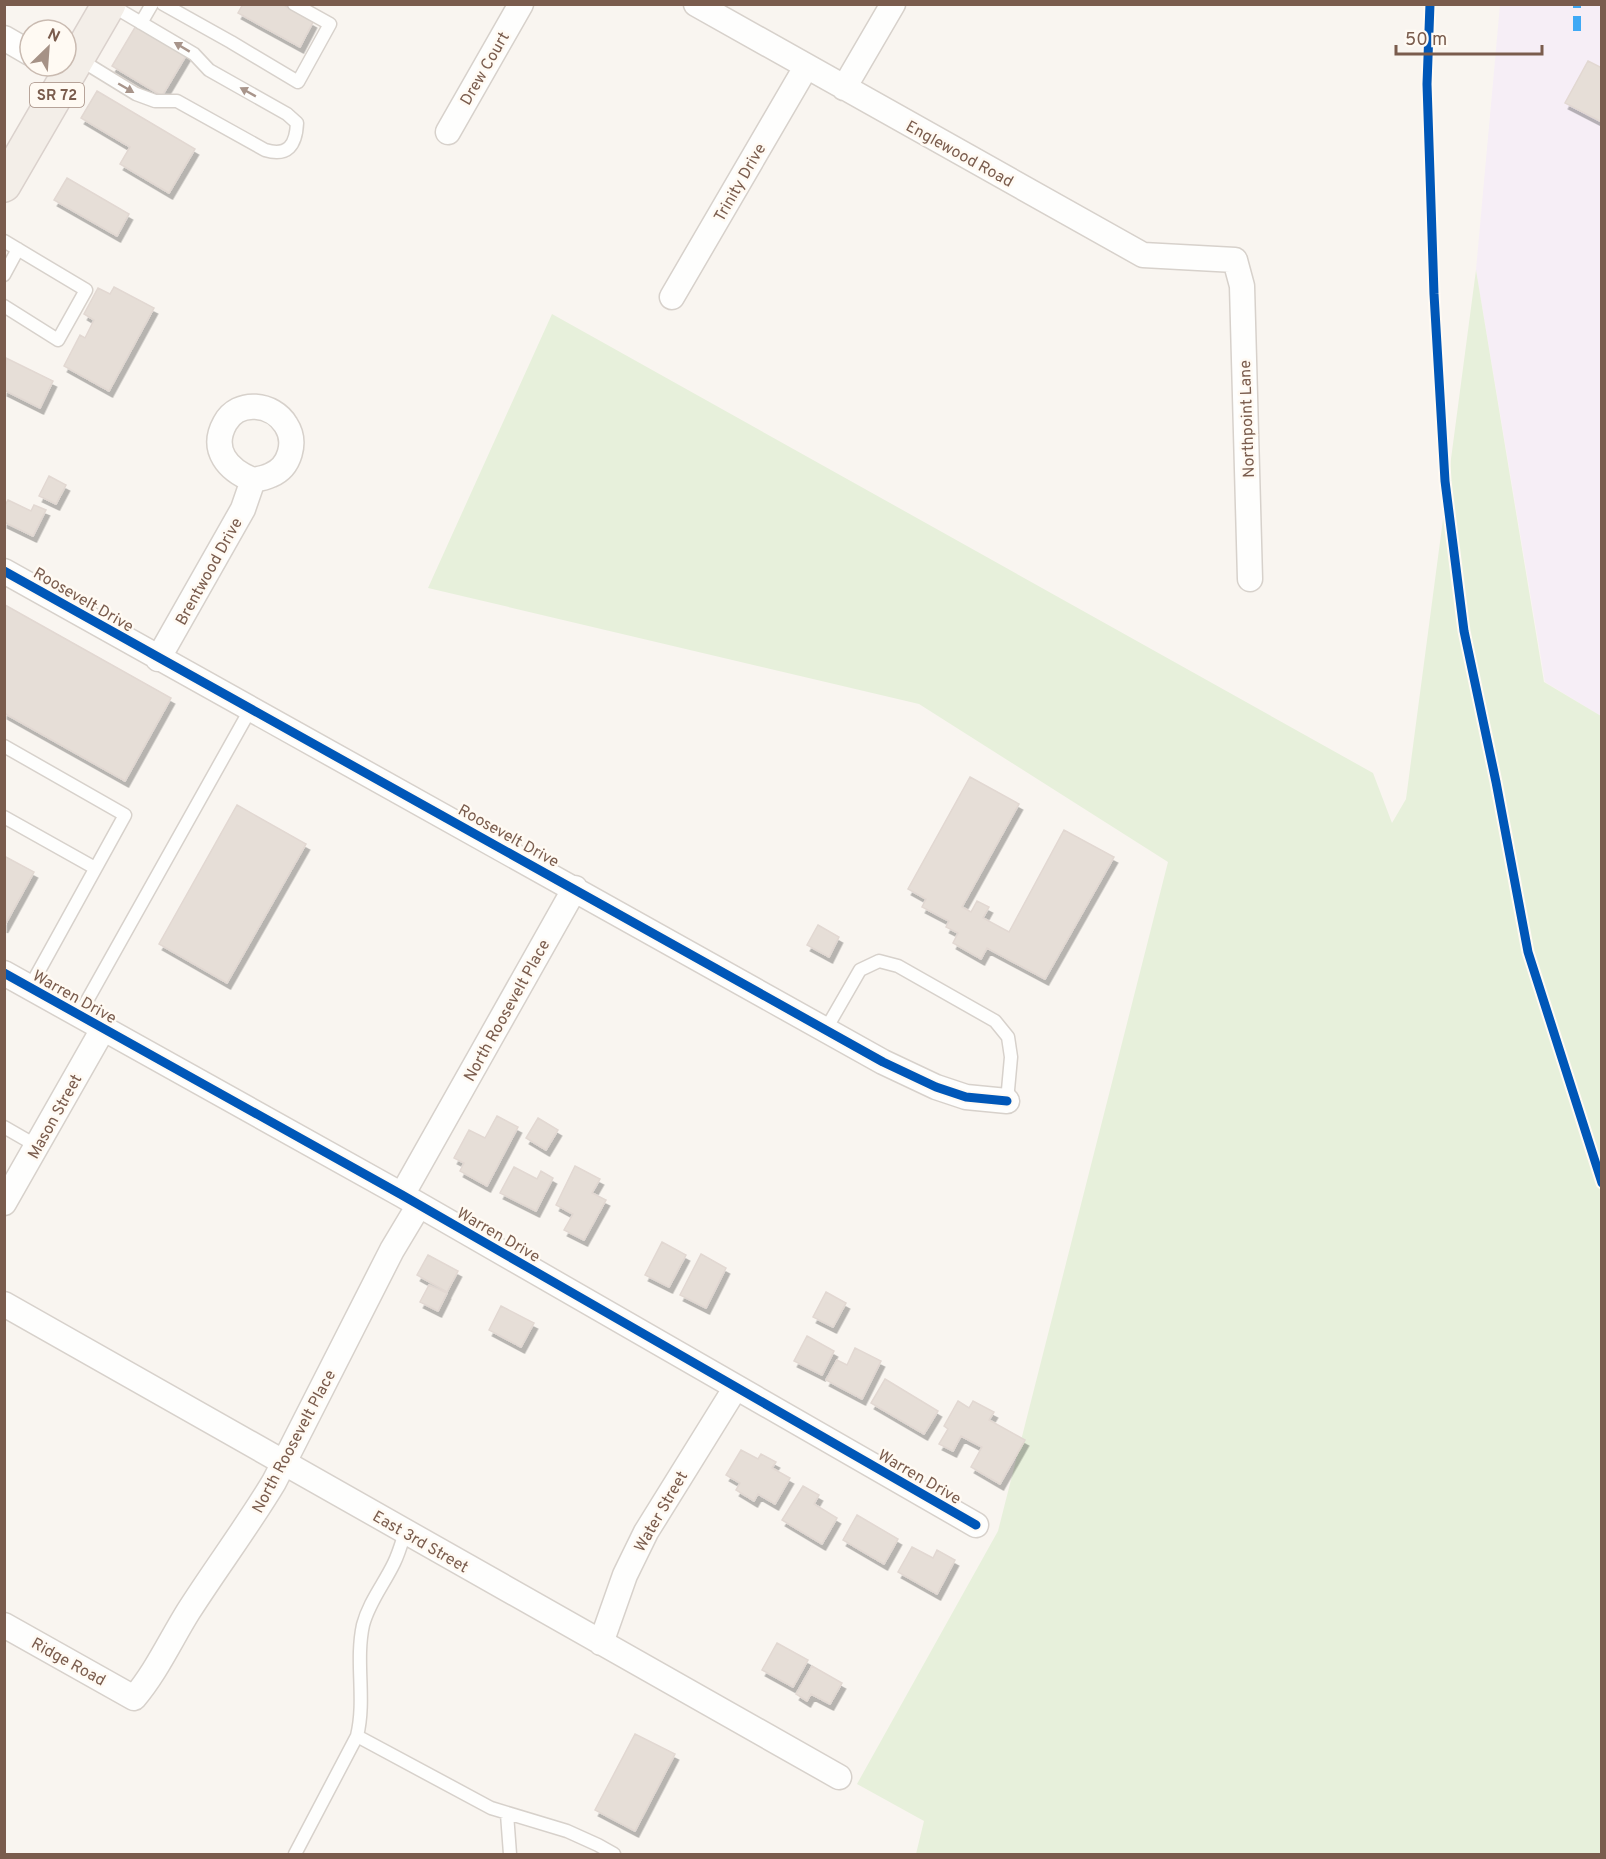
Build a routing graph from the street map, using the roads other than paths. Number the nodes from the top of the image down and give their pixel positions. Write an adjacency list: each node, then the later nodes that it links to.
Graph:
1 (110, 4): 8 (lane); 11 (main road, SR 72)
2 (152, 4): 8 (lane)
3 (163, 4): 4 (lane)
4 (294, 4)
5 (521, 4): 16 (street, Drew Court)
6 (696, 4): 12 (street, Englewood Road)
7 (893, 4): 15 (street)
8 (147, 26): 13 (lane, one-way to 8)
9 (4, 38): 10 (street)
10 (18, 46)
11 (78, 61)
12 (806, 67): 15 (street, Englewood Road); 22 (street, Trinity Drive)
13 (78, 70)
14 (68, 78): 17 (main road, SR 72)
15 (844, 88): 20 (street, Englewood Road)
16 (448, 132)
17 (4, 185)
18 (4, 241): 19 (lane)
19 (18, 249): 21 (lane); 23 (lane)
20 (1235, 260): 26 (street, Northpoint Lane)
21 (4, 275)
22 (672, 297)
23 (4, 306)
24 (253, 480): 27 (street, Brentwood Drive)
25 (4, 572): 27 (street, Roosevelt Drive)
26 (1250, 579)
27 (158, 659): 28 (street, Roosevelt Drive)
28 (250, 710): 32 (street, Roosevelt Drive); 35 (lane)
29 (4, 746): 31 (lane)
30 (4, 817): 31 (lane)
31 (95, 868): 34 (lane)
32 (574, 888): 37 (street, Roosevelt Drive); 41 (street, North Roosevelt Place)
33 (4, 973): 34 (street, Warren Drive)
34 (30, 987): 35 (street, Warren Drive)
35 (79, 1015): 36 (street, Warren Drive)
36 (103, 1029): 40 (street, Mason Street); 41 (street, Warren Drive)
37 (826, 1029): 38 (street, Roosevelt Drive); 38 (lane)
38 (1006, 1101)
39 (4, 1126): 40 (lane)
40 (37, 1146): 42 (street, Mason Street)
41 (410, 1200): 44 (street, Warren Drive); 45 (street, North Roosevelt Place)
42 (4, 1203)
43 (4, 1304): 45 (street, East 3rd Street)
44 (736, 1387): 46 (street, Warren Drive); 49 (street, Water Street)
45 (284, 1463): 47 (street, East 3rd Street); 50 (street, North Roosevelt Place)
46 (976, 1525)
47 (405, 1532): 49 (street, East 3rd Street); 51 (lane)
48 (4, 1625): 50 (street, Ridge Road)
49 (601, 1643): 52 (street, East 3rd Street)
50 (134, 1698)
51 (357, 1736): 53 (lane); 54 (lane)
52 (839, 1777)
53 (507, 1814): 55 (lane); 56 (lane)
54 (294, 1854)
55 (510, 1854)
56 (614, 1854)

